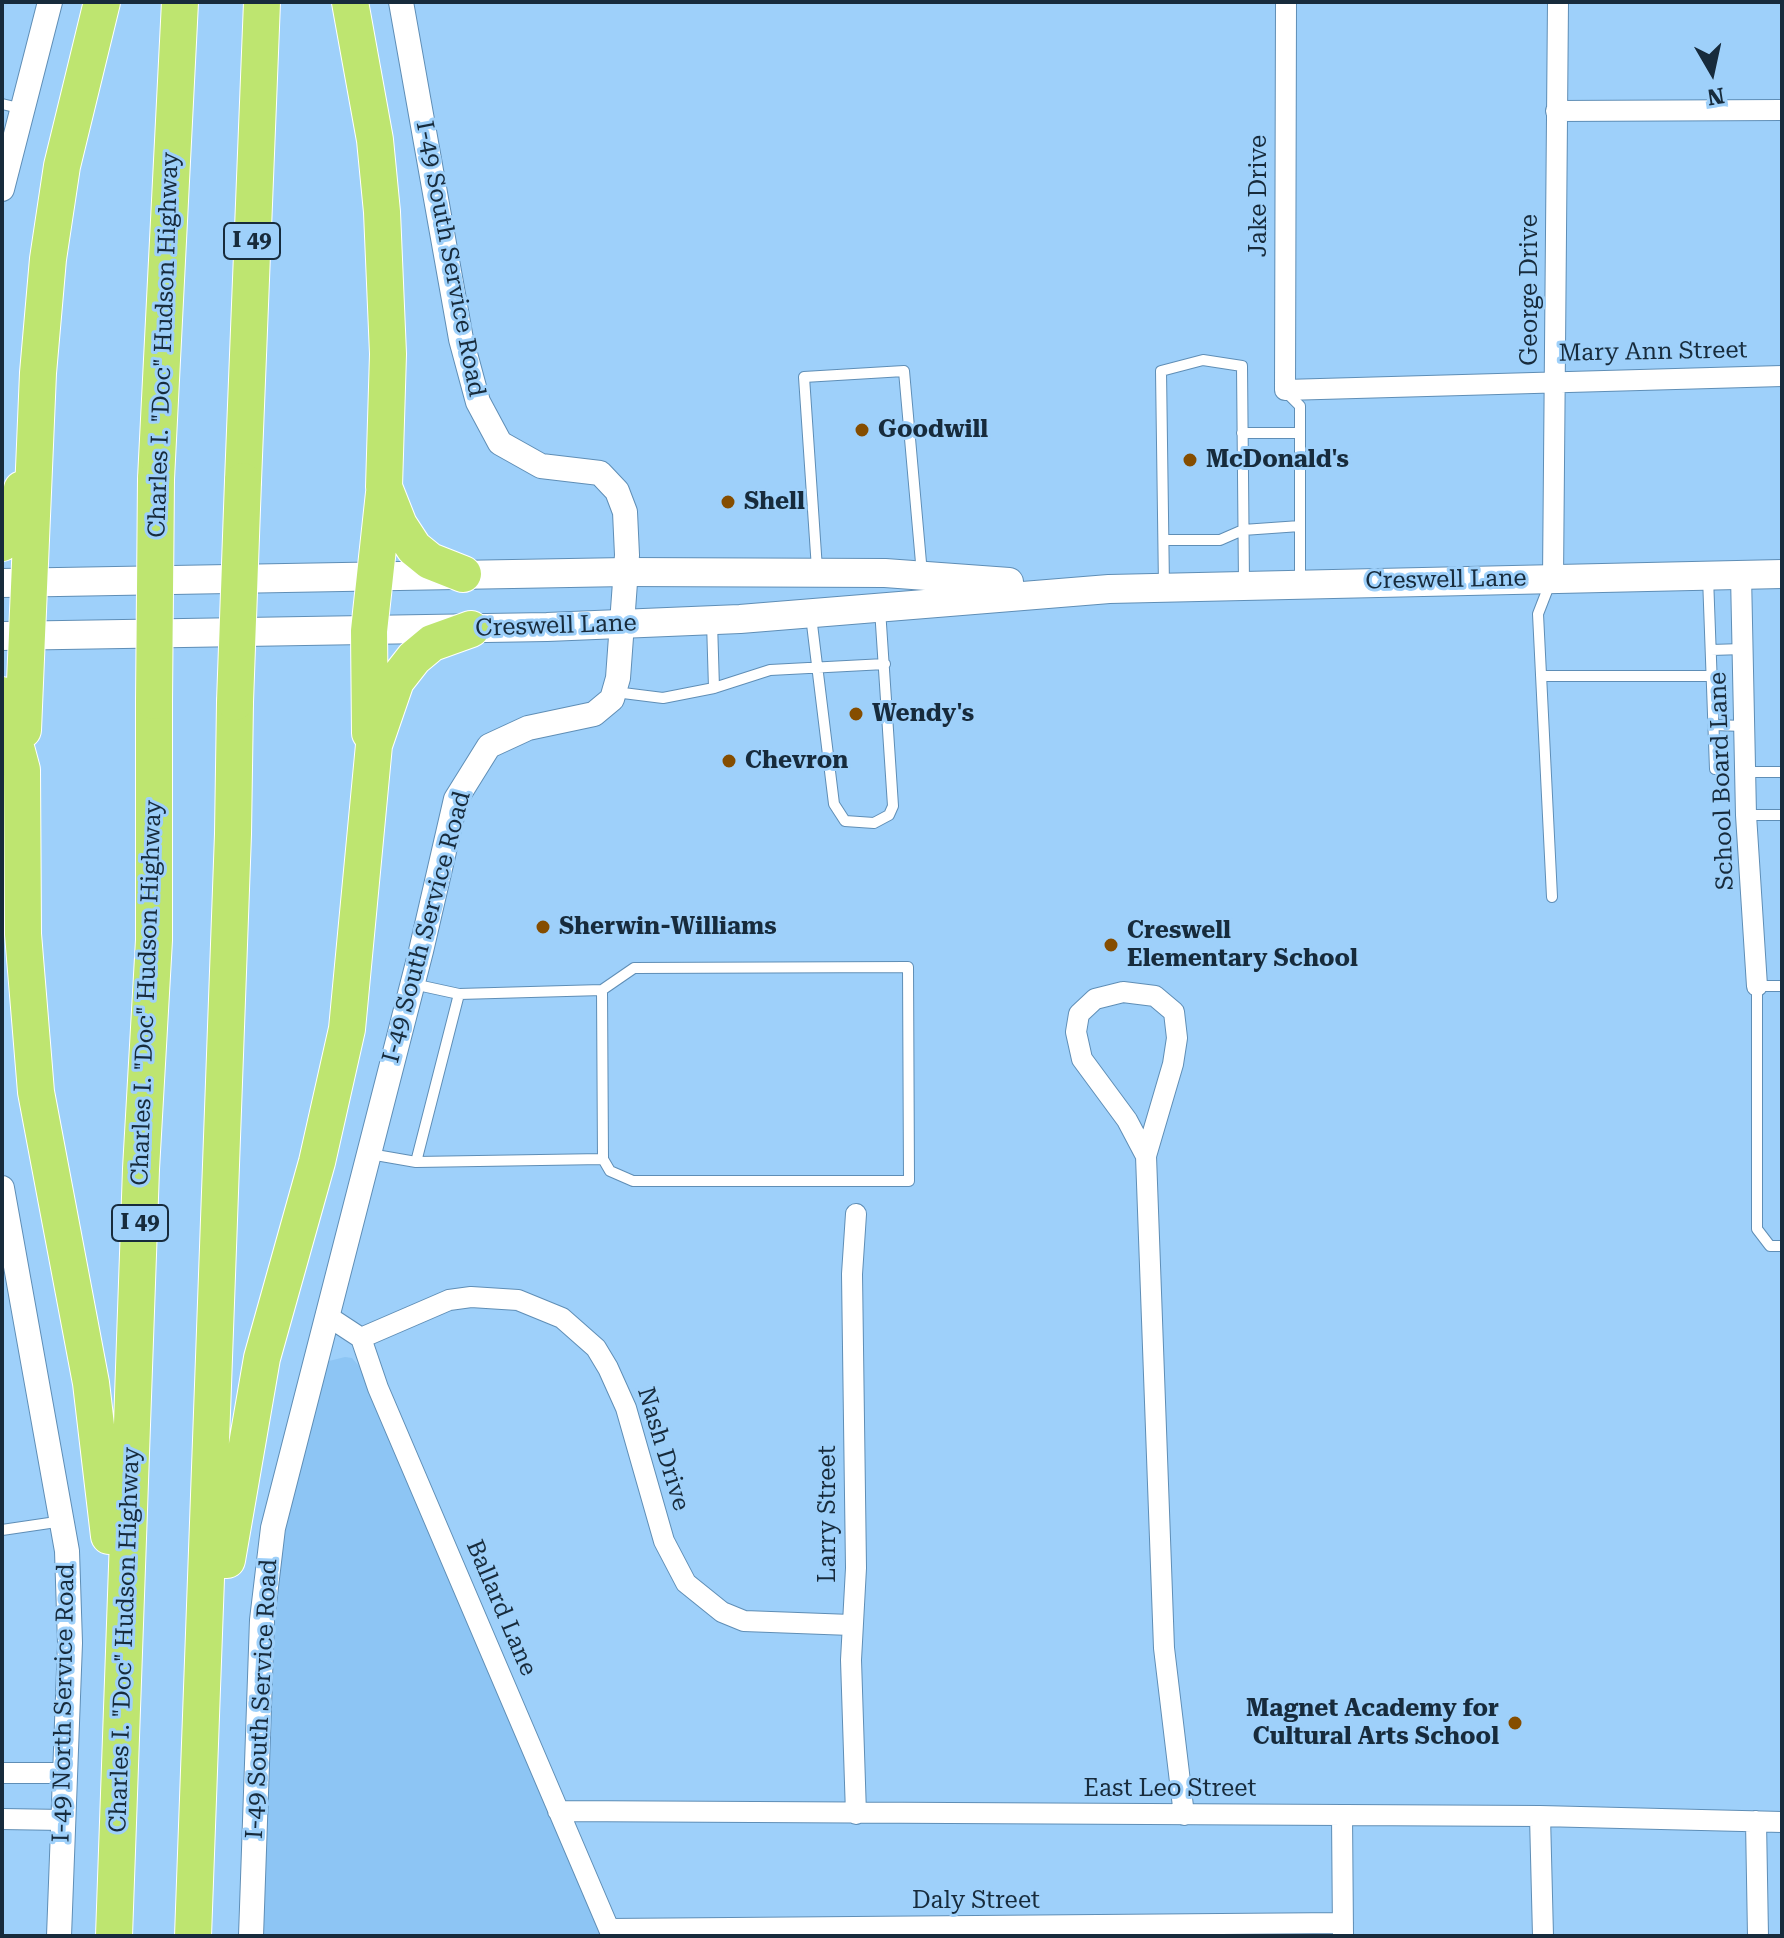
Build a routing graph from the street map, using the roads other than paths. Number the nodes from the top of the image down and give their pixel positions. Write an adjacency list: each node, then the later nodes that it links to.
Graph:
1 (50, 2): 9 (street)
2 (102, 2): 16 (highway)
3 (180, 2): 82 (highway, Charles I. "Doc" Hudson Highway / I 49, bridge)
4 (262, 2): 81 (highway, I 49, bridge)
5 (350, 2): 19 (highway)
6 (401, 2): 24 (street, I-49 South Service Road)
7 (1286, 2): 15 (street, Jake Drive)
8 (1558, 2): 11 (street, George Drive)
9 (12, 106): 12 (street)
10 (1782, 110): 11 (street)
11 (1556, 111): 14 (street, George Drive)
12 (2, 189)
13 (1782, 376): 14 (street, Mary Ann Street)
14 (1556, 380): 15 (street, Mary Ann Street); 32 (street, George Drive)
15 (1285, 390): 18 (lane)
16 (36, 421): 23 (highway); 33 (highway)
17 (1242, 433): 18 (lane); 21 (lane); 22 (lane)
18 (1300, 433): 20 (lane)
19 (384, 487): 26 (highway); 30 (highway)
20 (1300, 526): 21 (lane); 34 (lane)
21 (1243, 530): 22 (lane); 35 (lane)
22 (1164, 540): 36 (lane)
23 (2, 543)
24 (626, 572): 25 (main road, Creswell Lane); 26 (main road, Creswell Lane); 41 (street, I-49 South Service Road)
25 (817, 573): 31 (main road, Creswell Lane); 31 (lane)
26 (463, 574): 30 (main road, Creswell Lane)
27 (1782, 574): 29 (main road, Creswell Lane)
28 (1708, 575): 29 (main road, Creswell Lane); 32 (main road, Creswell Lane); 46 (lane)
29 (1741, 575): 45 (street, School Board Lane)
30 (375, 576): 33 (main road, Creswell Lane); 43 (highway)
31 (922, 576): 37 (main road, Creswell Lane)
32 (1553, 578): 34 (main road, Creswell Lane); 49 (lane)
33 (16, 583): 44 (highway)
34 (1300, 584): 35 (main road, Creswell Lane)
35 (1244, 586): 36 (main road, Creswell Lane)
36 (1164, 588): 37 (main road, Creswell Lane)
37 (1109, 589): 38 (main road, Creswell Lane)
38 (880, 607): 39 (main road, Creswell Lane); 47 (lane)
39 (810, 614): 40 (main road, Creswell Lane); 48 (lane)
40 (712, 620): 41 (main road, Creswell Lane); 51 (lane)
41 (623, 624): 42 (main road, Creswell Lane); 52 (street, I-49 South Service Road)
42 (471, 629): 43 (main road, Creswell Lane); 56 (highway)
43 (369, 631): 44 (main road, Creswell Lane); 56 (highway)
44 (15, 636): 58 (highway)
45 (1743, 649): 46 (lane); 55 (street, School Board Lane)
46 (1711, 650): 50 (lane)
47 (885, 664): 48 (lane); 48 (lane)
48 (818, 668): 51 (lane)
49 (1541, 676): 50 (lane); 63 (lane)
50 (1712, 676): 54 (lane)
51 (714, 688): 52 (lane)
52 (615, 691): 64 (street, I-49 South Service Road)
53 (2, 695): 58 (highway)
54 (1713, 725): 55 (lane); 57 (lane)
55 (1744, 726): 59 (street, School Board Lane)
56 (374, 745): 81 (highway)
57 (1715, 769)
58 (22, 770): 82 (highway)
59 (1745, 772): 60 (lane); 61 (street, School Board Lane)
60 (1782, 772)
61 (1746, 815): 62 (lane); 65 (street, School Board Lane)
62 (1782, 815)
63 (1552, 897)
64 (412, 984): 68 (lane); 69 (street, I-49 South Service Road)
65 (1757, 986): 66 (lane); 75 (lane)
66 (1782, 986)
67 (602, 990): 68 (lane); 71 (lane); 71 (lane)
68 (459, 994): 72 (lane)
69 (368, 1154): 72 (lane); 76 (street, I-49 South Service Road)
70 (1146, 1156): 70 (street); 87 (street)
71 (603, 1159): 72 (lane)
72 (416, 1162)
73 (2, 1188): 78 (street, I-49 North Service Road)
74 (856, 1214): 80 (street, Larry Street)
75 (1782, 1246)
76 (326, 1315): 77 (street); 99 (street, I-49 South Service Road)
77 (361, 1338): 80 (street, Nash Drive); 85 (street, Ballard Lane)
78 (63, 1521): 79 (lane); 84 (street, I-49 North Service Road)
79 (2, 1530)
80 (851, 1625): 86 (street, Larry Street)
81 (204, 1642): 98 (highway, I 49)
82 (122, 1746): 97 (highway, Charles I. "Doc" Hudson Highway / I 49)
83 (2, 1773): 84 (street)
84 (65, 1773): 91 (street, I-49 North Service Road)
85 (558, 1811): 86 (street, East Leo Street); 95 (street, Ballard Lane)
86 (856, 1814): 87 (street, East Leo Street)
87 (1184, 1815): 88 (street, East Leo Street)
88 (1342, 1815): 89 (street, East Leo Street); 94 (street)
89 (1540, 1816): 92 (street, East Leo Street); 100 (street)
90 (2, 1819): 91 (street)
91 (63, 1820): 96 (street, I-49 North Service Road)
92 (1756, 1821): 93 (street, East Leo Street); 101 (street)
93 (1782, 1822)
94 (1343, 1930): 95 (street, Daly Street)
95 (610, 1933)
96 (59, 1936)
97 (114, 1936)
98 (193, 1936)
99 (251, 1936)
100 (1543, 1936)
101 (1758, 1936)

